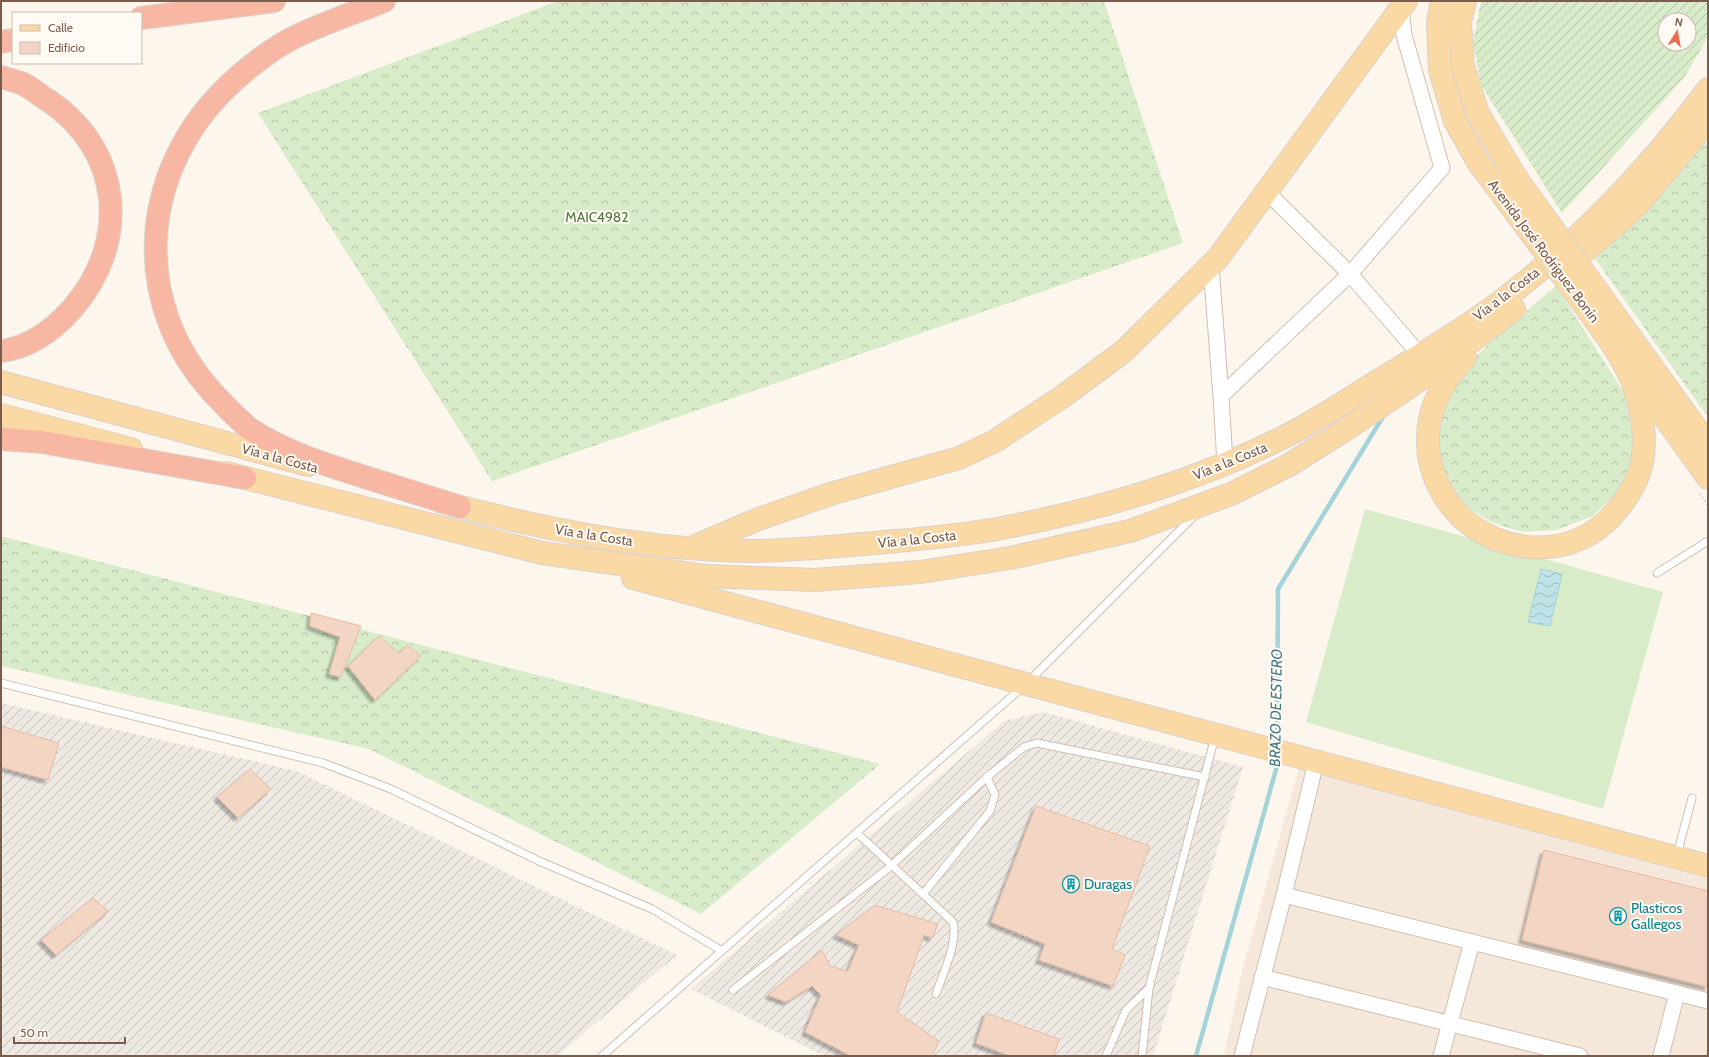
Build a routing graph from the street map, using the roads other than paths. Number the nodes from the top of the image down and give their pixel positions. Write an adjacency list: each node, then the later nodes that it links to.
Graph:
1 (274, 1): 6 (highway)
2 (384, 1): 29 (highway)
3 (1442, 1): 15 (main road, Avenida José Rodríguez Bonín, bridge)
4 (1465, 1): 15 (main road, Avenida José Rodríguez Bonín, bridge)
5 (1404, 4): 12 (main road); 14 (street)
6 (142, 18)
7 (12, 40): 8 (highway)
8 (1, 42)
9 (1, 77): 18 (highway)
10 (1708, 89): 19 (main road, Vía a la Costa)
11 (1708, 122): 16 (main road, Vía a la Costa)
12 (1266, 191): 13 (main road); 14 (street)
13 (1211, 266): 21 (street); 31 (main road)
14 (1350, 274): 19 (street); 21 (street)
15 (1598, 308): 17 (main road, Avenida José Rodríguez Bonín); 24 (main road, Avenida José Rodríguez Bonín)
16 (1508, 314): 17 (main road); 28 (main road, Vía a la Costa)
17 (1612, 343): 27 (main road, Avenida José Rodríguez Bonín)
18 (1, 352)
19 (1420, 355): 25 (main road, Vía a la Costa)
20 (1, 382): 29 (main road, Vía a la Costa)
21 (1221, 396): 25 (street)
22 (1, 416): 26 (main road, Vía a la Costa)
23 (1, 439): 26 (highway)
24 (1708, 445)
25 (1225, 464): 31 (main road, Vía a la Costa)
26 (245, 478): 32 (main road, Vía a la Costa)
27 (1708, 478)
28 (1207, 503): 32 (main road, Vía a la Costa); 35 (lane)
29 (460, 507): 31 (main road, Vía a la Costa)
30 (1708, 541): 33 (lane)
31 (691, 548)
32 (542, 553): 35 (main road)
33 (1658, 573)
34 (1, 683): 48 (lane)
35 (1026, 684): 36 (main road); 41 (lane)
36 (1216, 735): 37 (main road); 39 (lane)
37 (1316, 762): 42 (main road); 46 (street)
38 (987, 777): 39 (lane); 43 (lane); 45 (lane)
39 (1205, 777): 50 (lane)
40 (1692, 798): 42 (lane)
41 (857, 833): 43 (lane); 48 (lane)
42 (1676, 857): 44 (main road)
43 (891, 866): 45 (lane); 51 (lane)
44 (1708, 866)
45 (923, 894): 53 (lane)
46 (1284, 895): 47 (street); 49 (street)
47 (1472, 942): 52 (street); 55 (street)
48 (722, 952): 57 (lane)
49 (1262, 977): 55 (street); 60 (street)
50 (1149, 988): 58 (lane); 59 (lane)
51 (733, 990)
52 (1677, 993): 54 (street); 63 (street)
53 (936, 994)
54 (1708, 1001)
55 (1450, 1023): 56 (street); 61 (street)
56 (1521, 1049): 62 (street)
57 (602, 1056)
58 (1106, 1056)
59 (1142, 1056)
60 (1242, 1056)
61 (1441, 1056)
62 (1580, 1056)
63 (1661, 1056)

